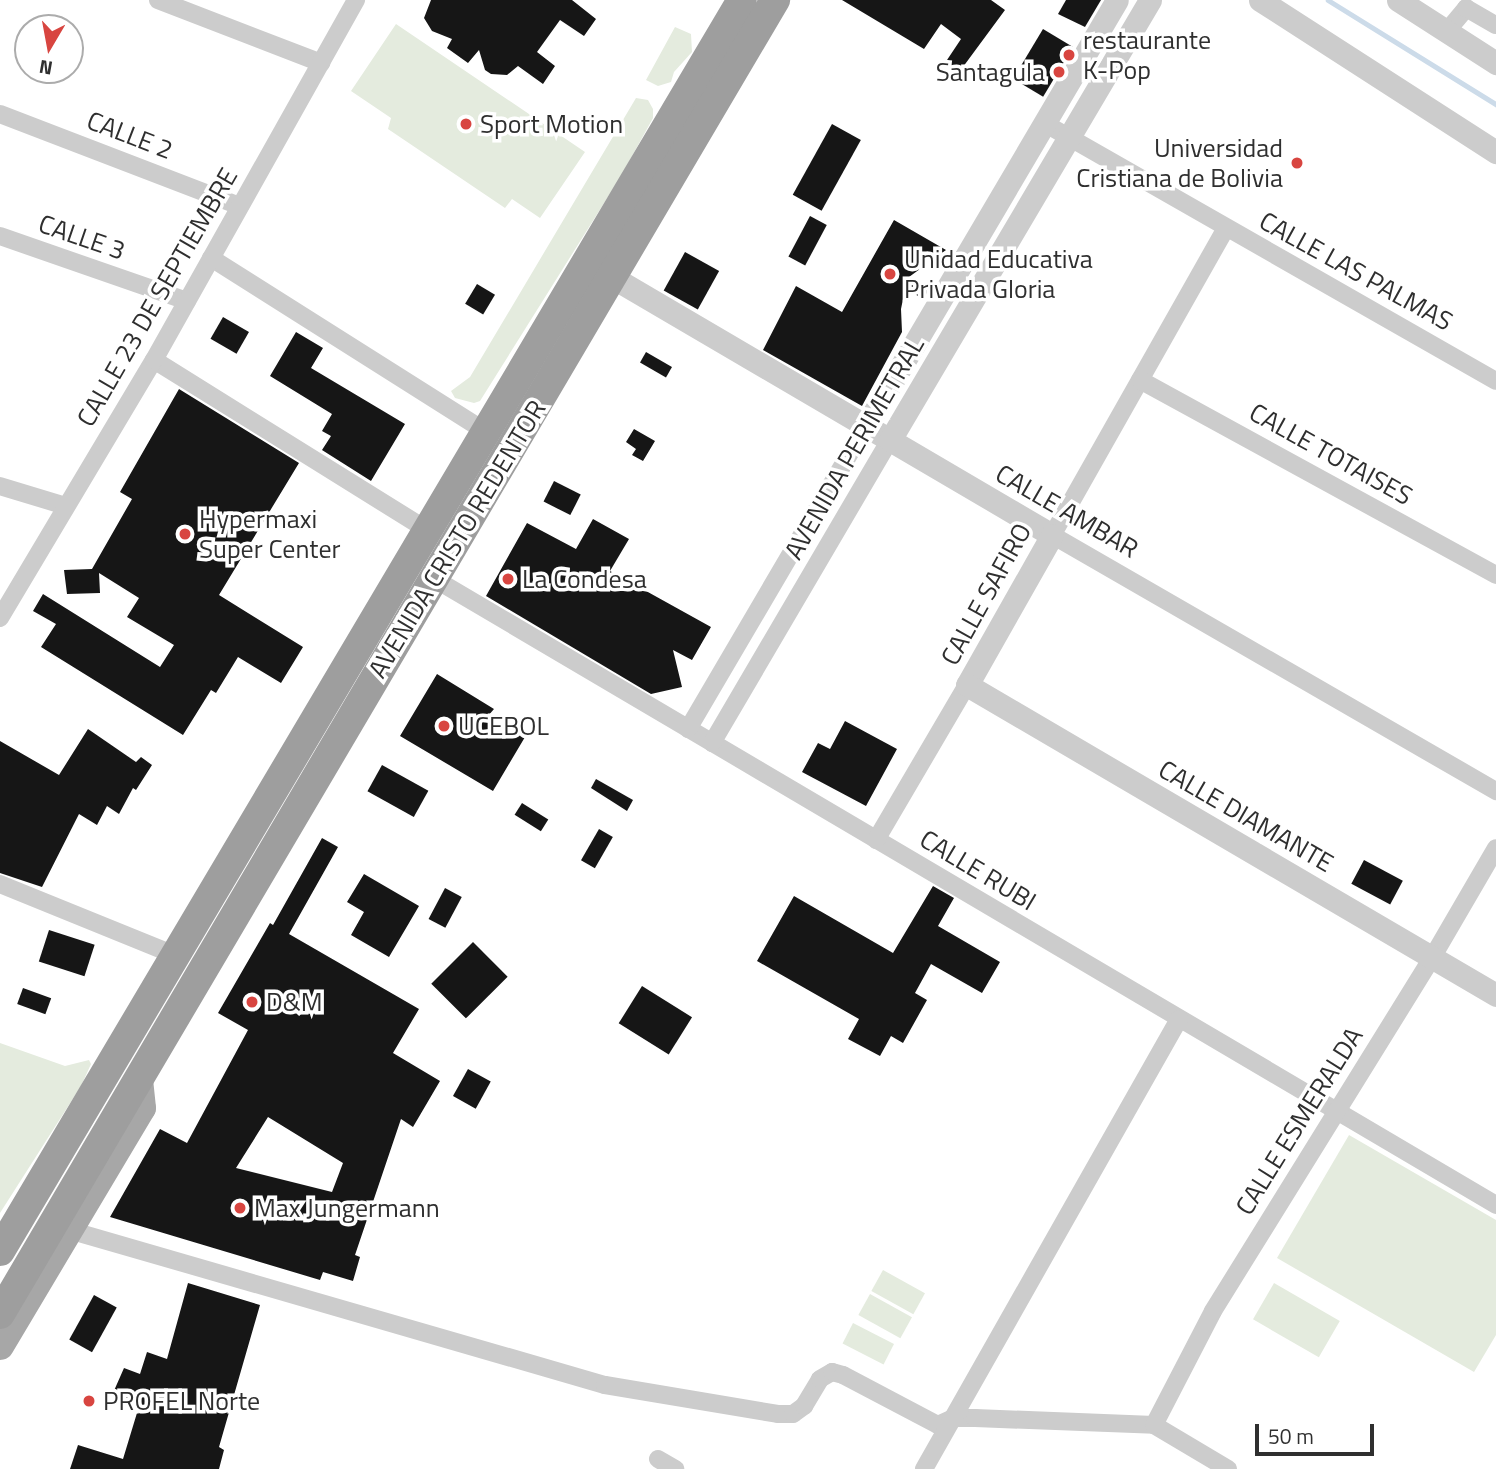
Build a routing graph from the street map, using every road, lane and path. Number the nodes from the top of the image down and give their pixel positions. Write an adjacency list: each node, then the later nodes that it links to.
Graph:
1 (158, 0): 11 (street)
2 (356, 0): 11 (street, CALLE 23 DE SEPTIEMBRE)
3 (742, 0): 17 (highway, AVENIDA CRISTO REDENTOR)
4 (775, 0): 17 (highway, AVENIDA CRISTO REDENTOR)
5 (1117, 0): 14 (street, AVENIDA PERIMETRAL)
6 (1150, 0): 15 (street, AVENIDA PERIMETRAL)
7 (1259, 0): 16 (street)
8 (1398, 0): 10 (street)
9 (1496, 25): 10 (street)
10 (1447, 31): 12 (street)
11 (321, 63): 18 (street, CALLE 23 DE SEPTIEMBRE)
12 (1496, 63)
13 (0, 114): 18 (street, CALLE 2)
14 (1044, 123): 15 (street, CALLE LAS PALMAS); 27 (street, AVENIDA PERIMETRAL)
15 (1069, 138): 19 (street, CALLE LAS PALMAS); 29 (street, AVENIDA PERIMETRAL)
16 (1496, 152)
17 (646, 190): 22 (highway, AVENIDA CRISTO REDENTOR); 28 (highway, AVENIDA CRISTO REDENTOR)
18 (240, 206): 21 (street, CALLE 23 DE SEPTIEMBRE)
19 (1226, 228): 25 (street, CALLE SAFIRO); 26 (street, CALLE LAS PALMAS)
20 (0, 236): 23 (street, CALLE 3)
21 (211, 258): 23 (street, CALLE 23 DE SEPTIEMBRE); 28 (street)
22 (612, 277): 27 (street, CALLE AMBAR); 35 (highway, AVENIDA CRISTO REDENTOR)
23 (187, 301): 24 (street, CALLE 23 DE SEPTIEMBRE)
24 (154, 360): 31 (street, CALLE 23 DE SEPTIEMBRE); 32 (street)
25 (1140, 380): 33 (street, CALLE SAFIRO); 34 (street, CALLE TOTAISES)
26 (1496, 381)
27 (866, 426): 29 (street, CALLE AMBAR); 38 (street, AVENIDA PERIMETRAL)
28 (485, 432): 32 (highway, AVENIDA CRISTO REDENTOR)
29 (890, 440): 33 (street, CALLE AMBAR); 39 (street, AVENIDA PERIMETRAL)
30 (0, 486): 31 (street)
31 (66, 506): 36 (street, CALLE 23 DE SEPTIEMBRE)
32 (427, 530): 44 (highway, AVENIDA CRISTO REDENTOR)
33 (1052, 535): 37 (street, CALLE SAFIRO); 40 (street, CALLE AMBAR)
34 (1496, 575)
35 (433, 578): 38 (street, CALLE RUBI); 49 (highway, AVENIDA CRISTO REDENTOR)
36 (0, 618)
37 (967, 685): 41 (street, CALLE SAFIRO); 45 (street, CALLE DIAMANTE)
38 (688, 729): 39 (street, CALLE RUBI)
39 (712, 743): 41 (street, CALLE RUBI)
40 (1496, 791)
41 (876, 840): 47 (street, CALLE RUBI)
42 (1496, 848): 45 (street, CALLE ESMERALDA)
43 (0, 884): 44 (street)
44 (175, 955): 48 (highway, AVENIDA CRISTO REDENTOR)
45 (1432, 958): 46 (street, CALLE DIAMANTE); 50 (street, CALLE ESMERALDA)
46 (1496, 995)
47 (1179, 1019): 50 (street, CALLE RUBI); 57 (street)
48 (111, 1063): 52 (main road, AVENIDA CRISTO REDENTOR); 54 (highway, AVENIDA CRISTO REDENTOR)
49 (139, 1078): 53 (main road); 55 (highway, AVENIDA CRISTO REDENTOR)
50 (1334, 1111): 51 (street, CALLE RUBI); 58 (street, CALLE ESMERALDA)
51 (1496, 1205)
52 (0, 1227)
53 (69, 1230): 56 (main road); 57 (street)
54 (0, 1251)
55 (0, 1314)
56 (0, 1346)
57 (953, 1418): 58 (street); 61 (street)
58 (1154, 1424): 62 (street)
59 (658, 1459): 60 (street)
60 (675, 1469)
61 (924, 1469)
62 (1228, 1469)

